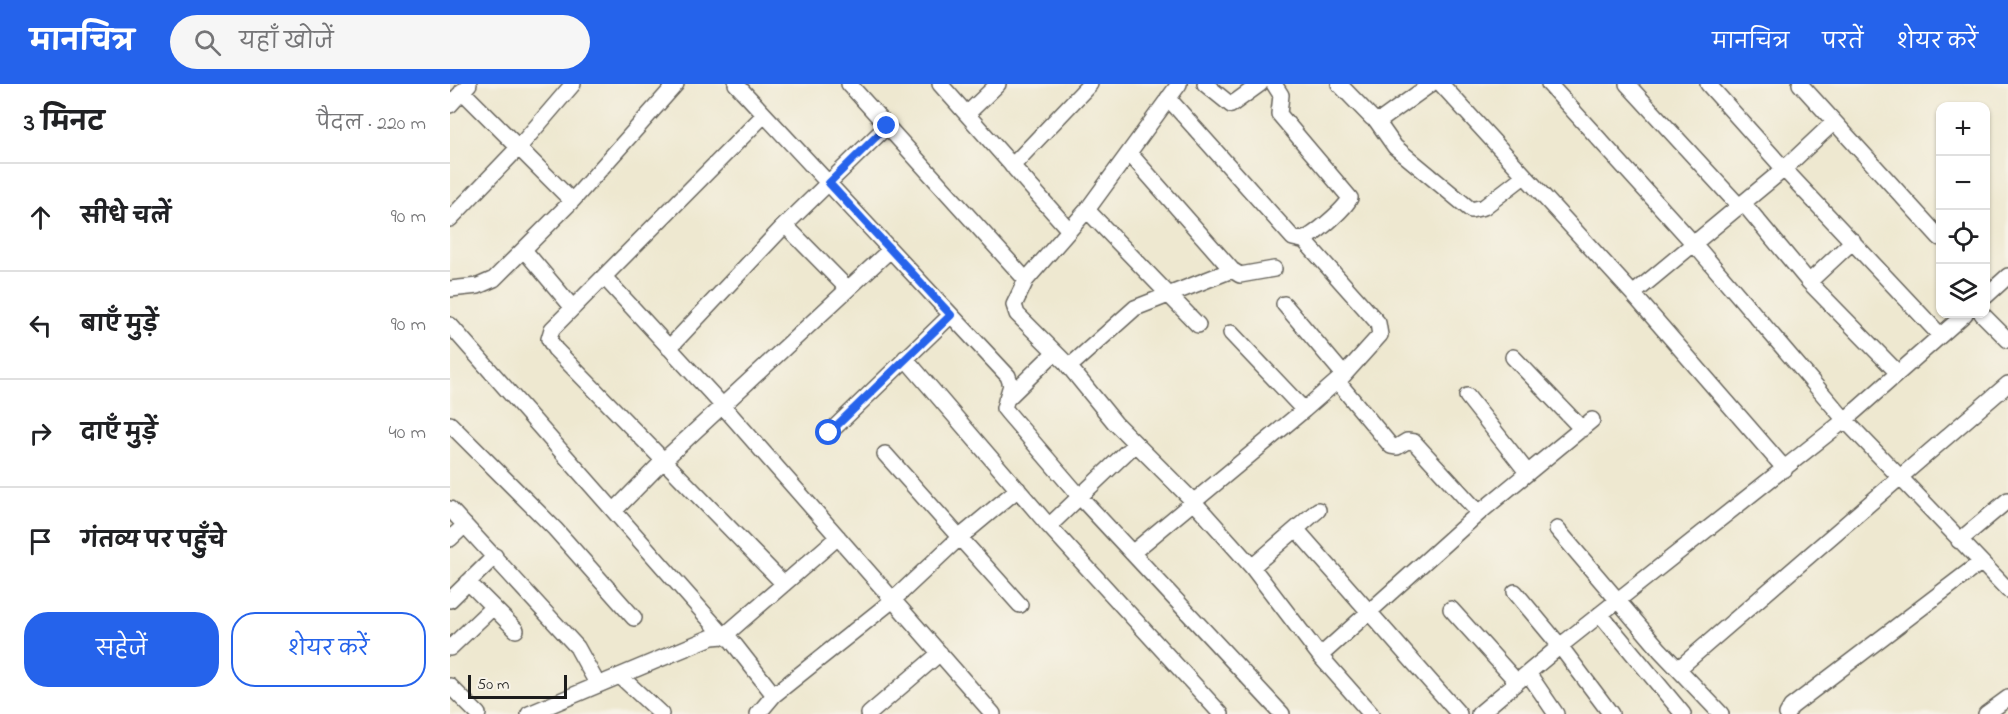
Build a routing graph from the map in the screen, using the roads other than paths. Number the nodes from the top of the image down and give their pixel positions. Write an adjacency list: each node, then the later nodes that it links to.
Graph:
1 (573, 84): 26 (street)
2 (676, 84): 32 (street)
3 (736, 84): 22 (street)
4 (849, 84): 25 (street)
5 (940, 84): 21 (street)
6 (999, 84): 21 (street)
7 (1089, 84): 28 (street)
8 (1179, 84): 20 (street)
9 (1205, 84): 10 (street)
10 (1260, 84)
11 (1274, 84): 39 (street)
12 (1339, 84): 23 (street)
13 (1431, 84): 23 (street)
14 (1441, 84): 30 (street)
15 (1550, 84): 41 (street)
16 (1627, 84): 33 (street)
17 (1708, 84): 29 (street)
18 (1800, 84): 24 (street)
19 (458, 93): 26 (street)
20 (1168, 98): 27 (street); 39 (street)
21 (967, 114): 28 (street)
22 (764, 115): 31 (street); 47 (street)
23 (1376, 120): 30 (street)
24 (1834, 122): 29 (street); 38 (street)
25 (887, 126): 31 (street); 48 (street)
26 (519, 147): 32 (street); 35 (street)
27 (1130, 154): 34 (street); 45 (street)
28 (1012, 166): 37 (street)
29 (1784, 169): 33 (street); 40 (street)
30 (1524, 176): 53 (street)
31 (829, 183): 36 (street); 43 (street)
32 (572, 201): 42 (street)
33 (1742, 205): 41 (street); 49 (street)
34 (1087, 210): 37 (street); 54 (street)
35 (450, 219)
36 (785, 225): 51 (street); 65 (street)
37 (1069, 230): 48 (street)
38 (1936, 233)
39 (1304, 240): 71 (street)
40 (1853, 241): 49 (street); 63 (street)
41 (1695, 245): 53 (street); 77 (street)
42 (525, 250): 50 (street); 56 (street)
43 (890, 250): 51 (street); 57 (street)
44 (1274, 269): 45 (street)
45 (1232, 270): 54 (street)
46 (2008, 276): 52 (street)
47 (605, 278): 56 (street); 65 (street)
48 (1026, 280): 66 (street)
49 (1809, 282): 70 (street)
50 (450, 289)
51 (848, 289): 75 (street)
52 (1990, 291)
53 (1633, 294): 83 (street)
54 (1169, 295): 61 (street); 69 (street)
55 (1284, 304): 71 (street)
56 (573, 308): 82 (street)
57 (951, 315): 68 (street); 74 (street)
58 (1960, 318): 63 (street)
59 (1986, 318): 64 (street)
60 (450, 325): 92 (street)
61 (1198, 325)
62 (1231, 333): 76 (street)
63 (1939, 334): 70 (street)
64 (2008, 340)
65 (669, 348): 75 (street)
66 (1055, 352): 69 (street); 74 (street)
67 (1513, 357): 84 (street)
68 (905, 358): 79 (street); 86 (street)
69 (1069, 367): 80 (street)
70 (1899, 373): 77 (street)
71 (1340, 378): 76 (street); 93 (street)
72 (2008, 384): 85 (street)
73 (1467, 396): 84 (street)
74 (1006, 400): 87 (street)
75 (722, 405): 82 (street); 98 (street)
76 (1304, 410): 89 (street)
77 (1845, 420): 83 (street); 85 (street)
78 (450, 424): 118 (street)
79 (829, 433)
80 (1135, 444): 87 (street); 89 (street)
81 (885, 454): 99 (street)
82 (664, 460): 92 (street); 107 (street)
83 (1785, 469): 112 (street)
84 (1527, 472): 93 (street)
85 (1901, 478): 101 (street); 125 (street)
86 (1018, 489): 95 (street); 99 (street)
87 (1081, 498): 95 (street); 102 (street)
88 (2008, 500): 101 (street)
89 (1194, 502): 102 (street); 105 (street)
90 (450, 509): 94 (street)
91 (1318, 510): 96 (street)
92 (614, 511): 120 (street)
93 (1479, 513): 116 (street)
94 (465, 525): 100 (street); 103 (street)
95 (1049, 526): 139 (street)
96 (1296, 529): 105 (street); 116 (street)
97 (1557, 529): 112 (street)
98 (838, 537): 107 (street); 111 (street)
99 (959, 538): 111 (street); 113 (street)
100 (450, 539)
101 (1959, 542): 104 (street)
102 (1132, 553): 140 (street)
103 (495, 556): 106 (street); 128 (street)
104 (1980, 563): 108 (street); 148 (street)
105 (1252, 567): 124 (street)
106 (468, 582): 110 (street); 114 (street)
107 (784, 584): 120 (street)
108 (2008, 590)
109 (1515, 592): 121 (street)
110 (450, 600)
111 (893, 600): 123 (street); 130 (street)
112 (1618, 600): 117 (street); 125 (street)
113 (1020, 605)
114 (494, 607): 119 (street); 122 (street)
115 (1451, 609): 127 (street)
116 (1370, 614): 124 (street); 142 (street)
117 (1600, 614): 121 (street); 146 (street)
118 (634, 618)
119 (516, 630)
120 (724, 636): 126 (street); 130 (street)
121 (1560, 646): 127 (street); 145 (street)
122 (450, 648)
123 (940, 653): 137 (street); 138 (street)
124 (1320, 656): 141 (street)
125 (1678, 669): 147 (street)
126 (620, 676): 128 (street); 135 (street)
127 (1522, 678): 132 (street); 144 (street)
128 (598, 685): 134 (street)
129 (450, 686): 133 (street)
130 (774, 695): 136 (street)
131 (2008, 698): 149 (street)
132 (1497, 709): 143 (street)
133 (478, 714)
134 (531, 714)
135 (662, 714)
136 (758, 714)
137 (869, 714)
138 (993, 714)
139 (1221, 714)
140 (1282, 714)
141 (1371, 714)
142 (1459, 714)
143 (1479, 714)
144 (1556, 714)
145 (1611, 714)
146 (1683, 714)
147 (1721, 714)
148 (1787, 714)
149 (1986, 714)

